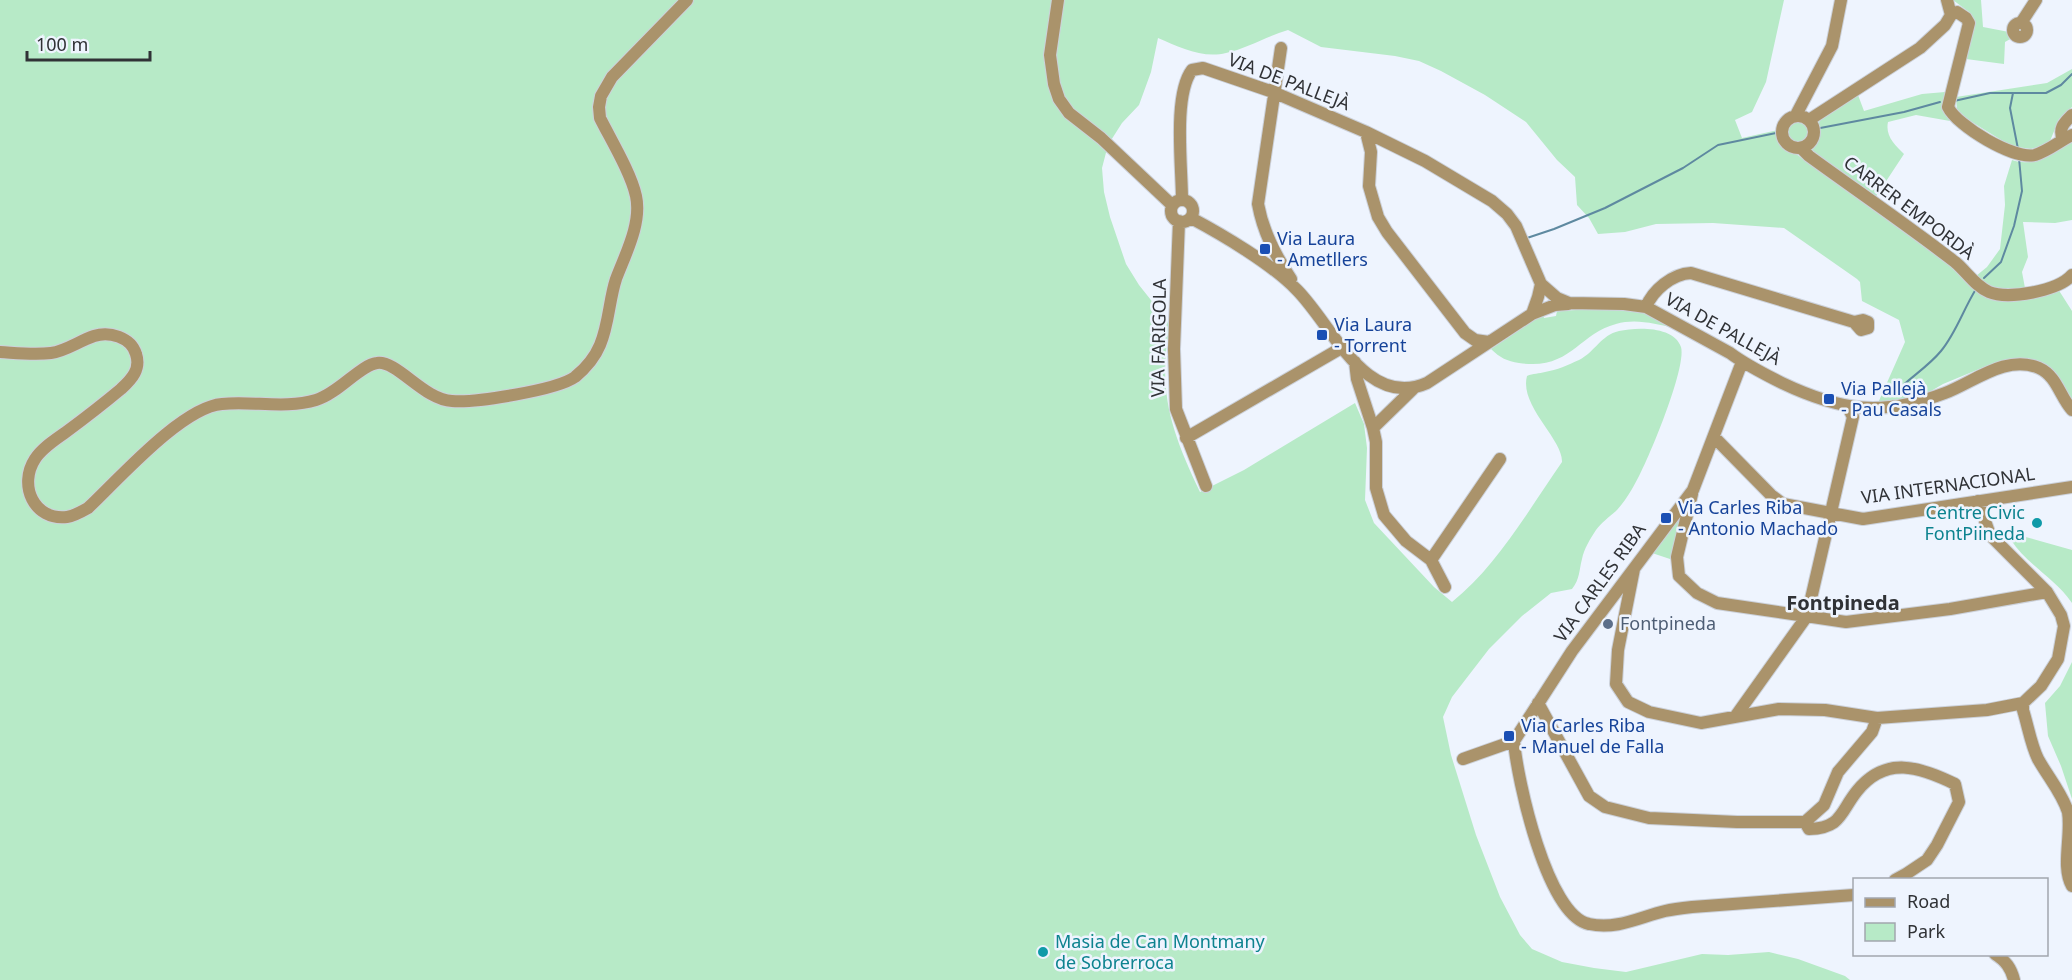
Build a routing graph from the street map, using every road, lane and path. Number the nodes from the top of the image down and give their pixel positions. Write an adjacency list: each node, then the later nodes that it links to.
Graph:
1 (687, 0): 30 (street)
2 (1058, 0): 18 (street)
3 (1841, 0): 10 (street)
4 (1947, 0): 6 (street)
5 (2036, 0): 7 (street)
6 (1951, 15): 12 (street); 14 (street)
7 (2021, 22)
8 (1281, 48): 9 (street)
9 (1273, 93): 13 (street, VIA DE PALLEJÀ); 18 (street, VIA DE PALLEJÀ); 22 (street)
10 (1796, 115): 12 (street); 16 (street)
11 (2072, 115): 14 (street)
12 (1809, 120): 16 (street)
13 (1366, 132): 15 (street, VIA DE PALLEJÀ); 17 (street)
14 (2067, 137)
15 (1390, 145): 17 (street); 21 (street, VIA DE PALLEJÀ)
16 (1801, 148): 20 (street, CARRER EMPORDÀ)
17 (1371, 152): 27 (street)
18 (1177, 202): 19 (street); 19 (street)
19 (1185, 219): 22 (street); 39 (street, VIA FARIGOLA)
20 (2072, 275)
21 (1540, 284): 23 (street); 25 (street)
22 (1298, 290): 29 (street)
23 (1569, 303): 24 (street, VIA DE PALLEJÀ); 25 (street)
24 (1646, 307): 26 (street); 33 (street, VIA DE PALLEJÀ)
25 (1532, 314): 28 (street)
26 (1854, 322)
27 (1465, 333): 28 (street); 31 (street)
28 (1489, 342): 31 (street)
29 (1343, 347): 32 (street); 39 (street)
30 (0, 352)
31 (1464, 359): 34 (street)
32 (1354, 362): 34 (street); 37 (street)
33 (1742, 362): 35 (street, VIA DE PALLEJÀ); 38 (street, VIA CARLES RIBA)
34 (1414, 388): 37 (street)
35 (1848, 407): 36 (street, VIA DE PALLEJÀ); 45 (street)
36 (2072, 410)
37 (1373, 428): 46 (street)
38 (1714, 437): 43 (street, VIA CARLES RIBA); 45 (street, VIA INTERNACIONAL)
39 (1186, 438): 41 (street, VIA FARIGOLA)
40 (1500, 459): 46 (street)
41 (1206, 486)
42 (2072, 487): 44 (street, VIA INTERNACIONAL)
43 (1693, 490): 47 (street, VIA CARLES RIBA); 50 (street)
44 (1978, 501): 45 (street, VIA INTERNACIONAL); 49 (street)
45 (1832, 513): 50 (street)
46 (1431, 560): 48 (street)
47 (1634, 569): 51 (street, VIA CARLES RIBA); 53 (street)
48 (1445, 587)
49 (2047, 592): 50 (street); 52 (street)
50 (1808, 616): 53 (street)
51 (1538, 703): 55 (street, VIA CARLES RIBA); 57 (street)
52 (2023, 703): 54 (street); 59 (street)
53 (1735, 717): 54 (street)
54 (1877, 718): 57 (street)
55 (1514, 741): 56 (street); 60 (street)
56 (1464, 759)
57 (1805, 822): 58 (street)
58 (1896, 878)
59 (2072, 886)
60 (1853, 896)
61 (1997, 956): 62 (street)
62 (2014, 980)

